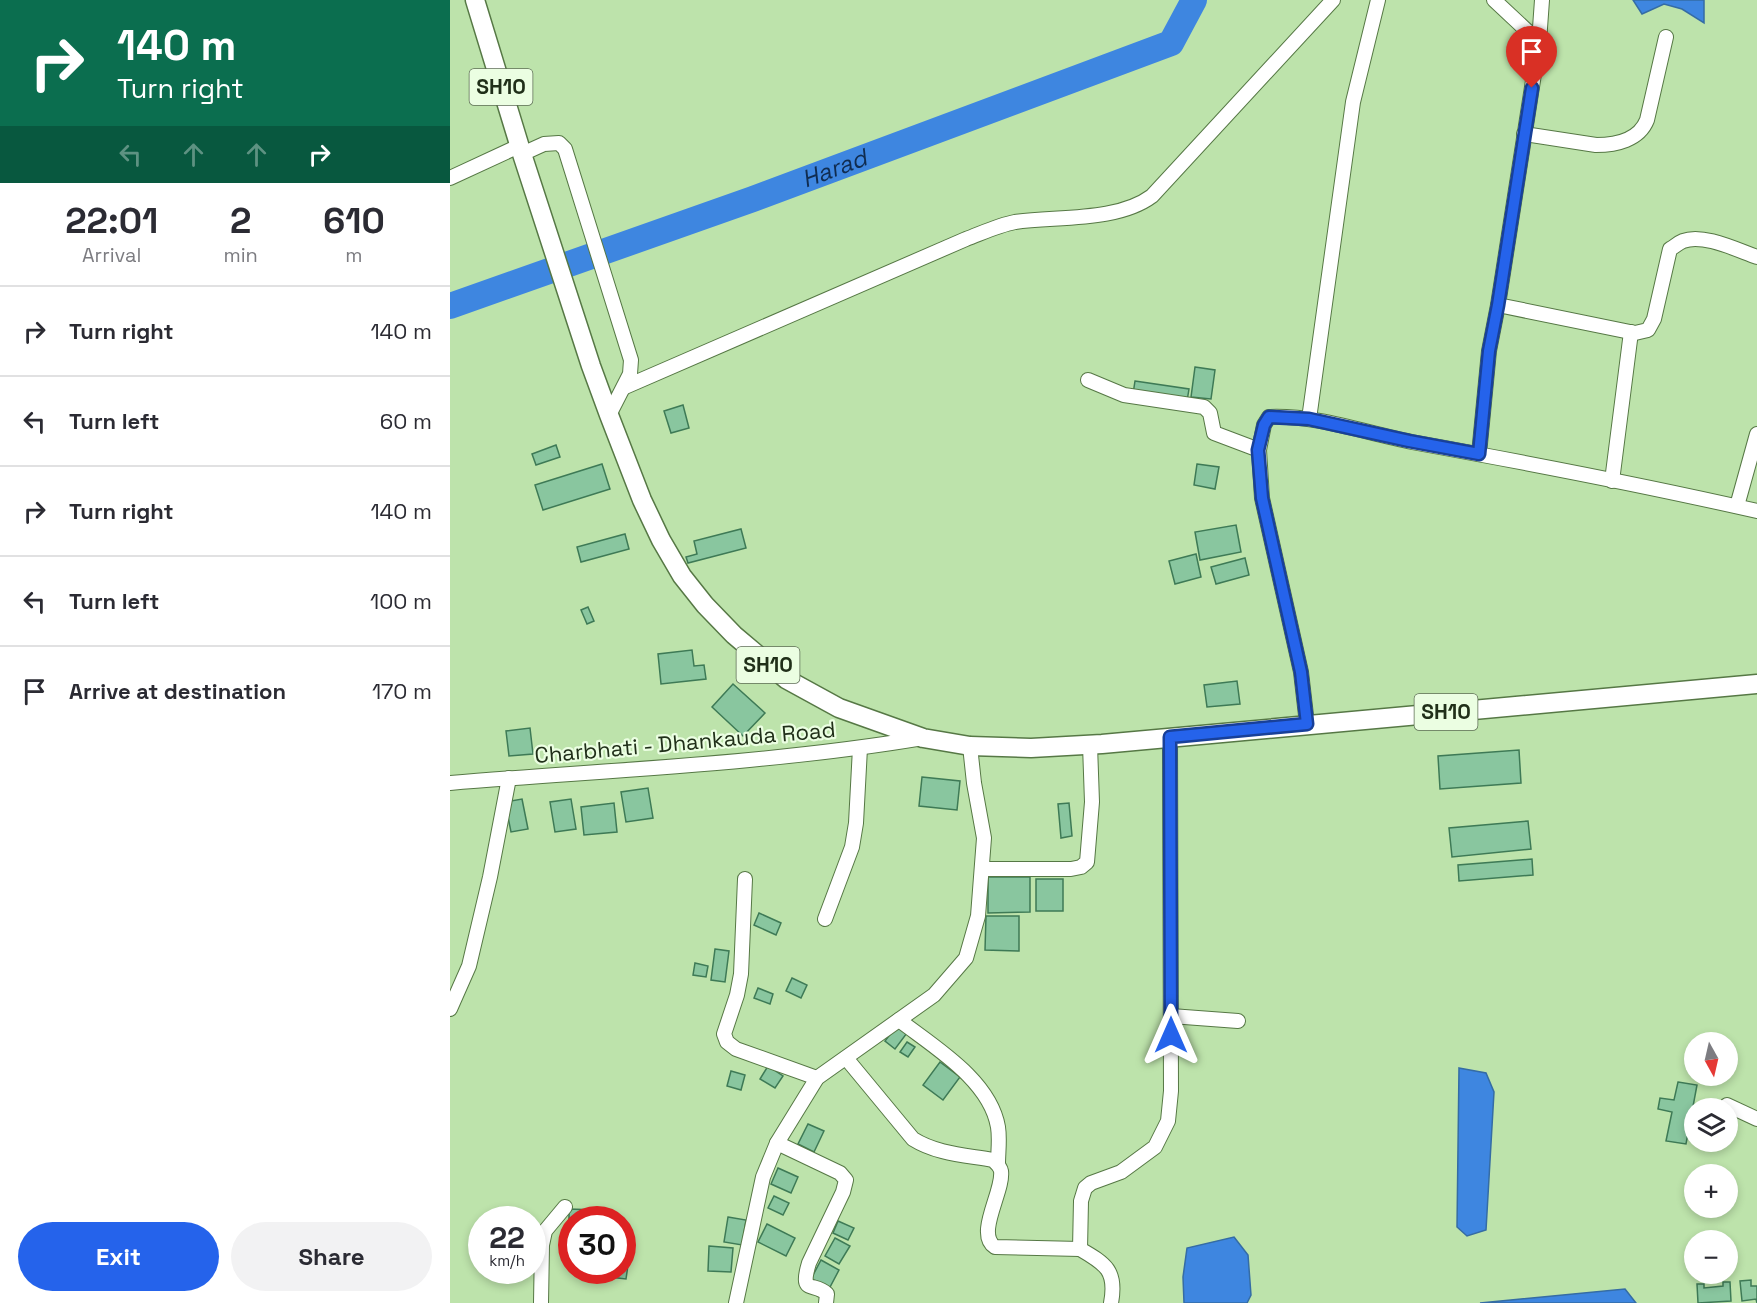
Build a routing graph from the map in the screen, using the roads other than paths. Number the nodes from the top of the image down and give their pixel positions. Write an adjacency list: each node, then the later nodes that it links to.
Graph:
1 (475, 0): 9 (main road, SH10)
2 (1333, 0): 15 (street)
3 (1378, 0): 17 (street)
4 (1494, 0): 7 (street)
5 (1542, 0): 7 (street)
6 (1666, 37): 8 (street)
7 (1539, 42): 8 (street)
8 (1524, 134): 12 (street)
9 (520, 150): 10 (street); 15 (street); 16 (main road, SH10)
10 (450, 178)
11 (1757, 257): 13 (street)
12 (1498, 305): 13 (street); 20 (street)
13 (1631, 332): 21 (street)
14 (1088, 380): 19 (street)
15 (625, 387): 16 (street)
16 (609, 415): 27 (main road, SH10)
17 (1309, 419): 19 (street); 20 (street)
18 (1757, 434): 22 (street)
19 (1258, 450): 25 (street)
20 (1479, 454): 21 (street)
21 (1612, 481): 22 (street)
22 (1737, 506): 23 (street)
23 (1757, 511)
24 (1757, 684): 25 (main road, SH10)
25 (1307, 724): 26 (main road, SH10)
26 (1170, 737): 28 (main road, SH10); 37 (street)
27 (923, 738): 29 (main road, SH10); 30 (street, Charbhati - Dhankauda Road)
28 (1096, 745): 29 (main road, SH10); 33 (street)
29 (970, 746): 33 (street)
30 (860, 748): 31 (street, Charbhati - Dhankauda Road); 35 (street)
31 (509, 778): 32 (street, Charbhati - Dhankauda Road); 36 (street)
32 (450, 783)
33 (983, 868): 38 (street)
34 (745, 879): 41 (street)
35 (825, 920)
36 (450, 1009)
37 (1171, 1016): 39 (street); 47 (street)
38 (899, 1020): 40 (street); 45 (street)
39 (1238, 1021)
40 (846, 1058): 41 (street); 45 (street)
41 (817, 1078): 44 (street)
42 (1738, 1110): 43 (street)
43 (1757, 1119)
44 (777, 1143): 49 (street); 50 (street)
45 (998, 1164): 47 (street)
46 (558, 1216): 48 (street)
47 (1080, 1250): 51 (street)
48 (541, 1303)
49 (736, 1303)
50 (826, 1303)
51 (1111, 1303)

